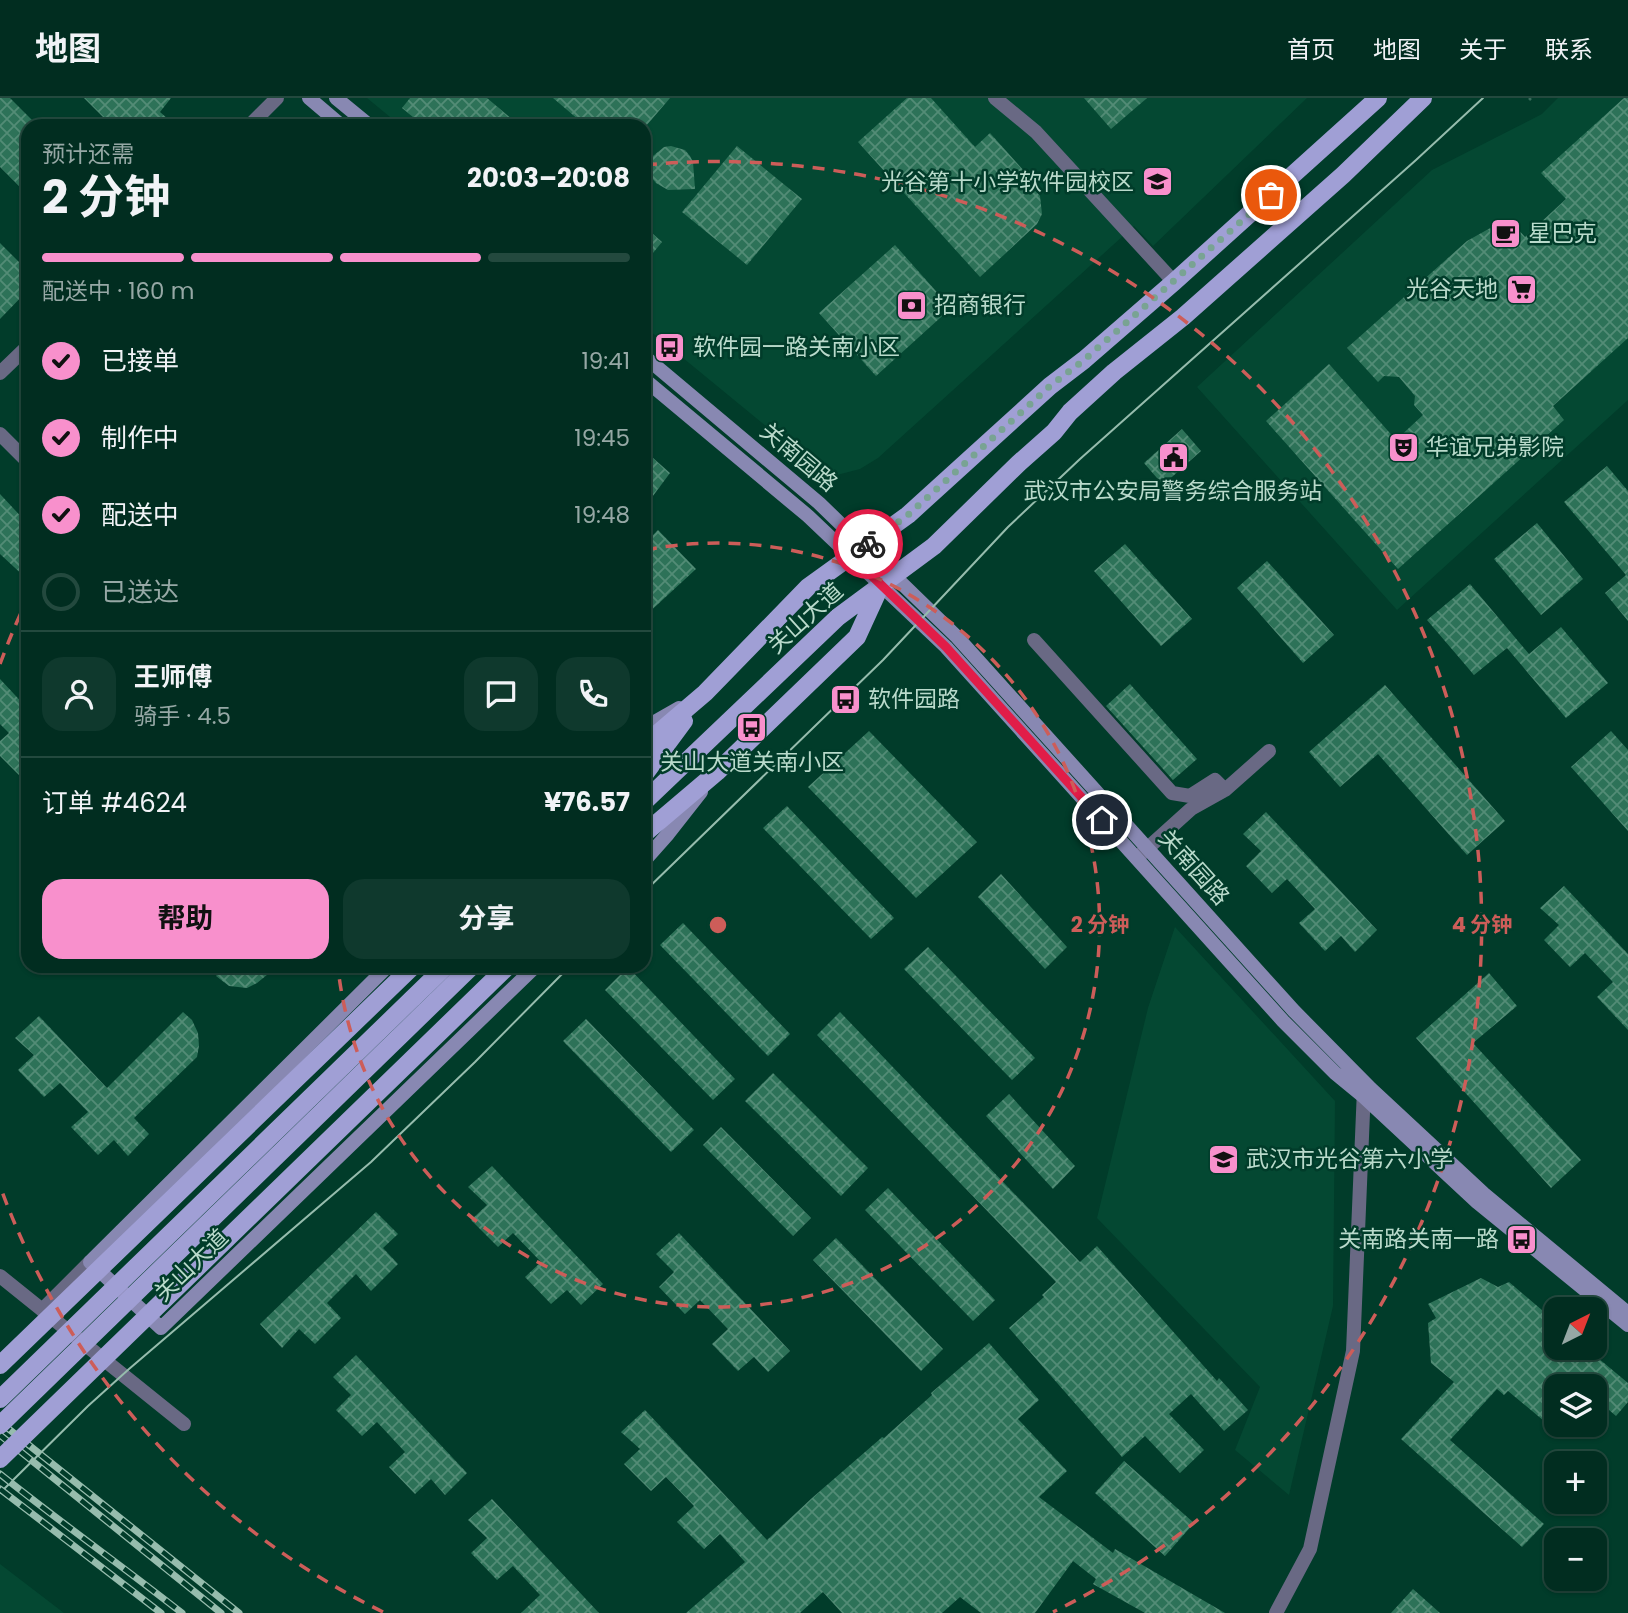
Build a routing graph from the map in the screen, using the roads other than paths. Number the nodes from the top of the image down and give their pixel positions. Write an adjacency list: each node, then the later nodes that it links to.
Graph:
1 (278, 98): 7 (street)
2 (309, 98): 8 (main road)
3 (336, 98): 9 (main road)
4 (995, 98): 10 (street)
5 (1378, 98): 10 (main road, 关山大道)
6 (1423, 98): 18 (main road, 关山大道)
7 (256, 119)
8 (334, 119)
9 (362, 119)
10 (1174, 282): 17 (main road, 关山大道)
11 (21, 353): 13 (street)
12 (651, 362): 17 (main road, 关南园路)
13 (0, 373)
14 (651, 385): 17 (main road, 关南园路)
15 (0, 434): 16 (street)
16 (21, 456)
17 (858, 552): 18 (main road, 关南园路); 20 (main road, 关山大道)
18 (888, 581): 25 (main road); 27 (main road, 关山大道); 30 (main road, 关南园路)
19 (1034, 640): 26 (street)
20 (705, 693): 21 (main road, 关山大道); 22 (main road); 24 (main road)
21 (651, 724)
22 (651, 740)
23 (1269, 751): 26 (street)
24 (651, 766)
25 (717, 772): 28 (main road); 29 (main road)
26 (1225, 790): 30 (street)
27 (651, 796)
28 (651, 828)
29 (651, 853)
30 (1142, 853): 37 (main road, 关南园路)
31 (381, 973): 38 (main road)
32 (406, 973): 43 (main road, bridge)
33 (439, 973): 44 (main road, bridge)
34 (465, 973): 46 (main road, bridge)
35 (501, 973): 47 (main road, bridge)
36 (524, 973): 38 (main road, 关山大道)
37 (1364, 1090): 41 (main road, 关南园路); 42 (main road, 关南园路); 48 (street)
38 (90, 1262): 40 (street)
39 (0, 1276): 40 (street)
40 (42, 1310): 45 (street)
41 (1628, 1312)
42 (1628, 1325)
43 (0, 1365)
44 (0, 1399)
45 (184, 1424)
46 (0, 1425)
47 (0, 1459)
48 (1276, 1613)

